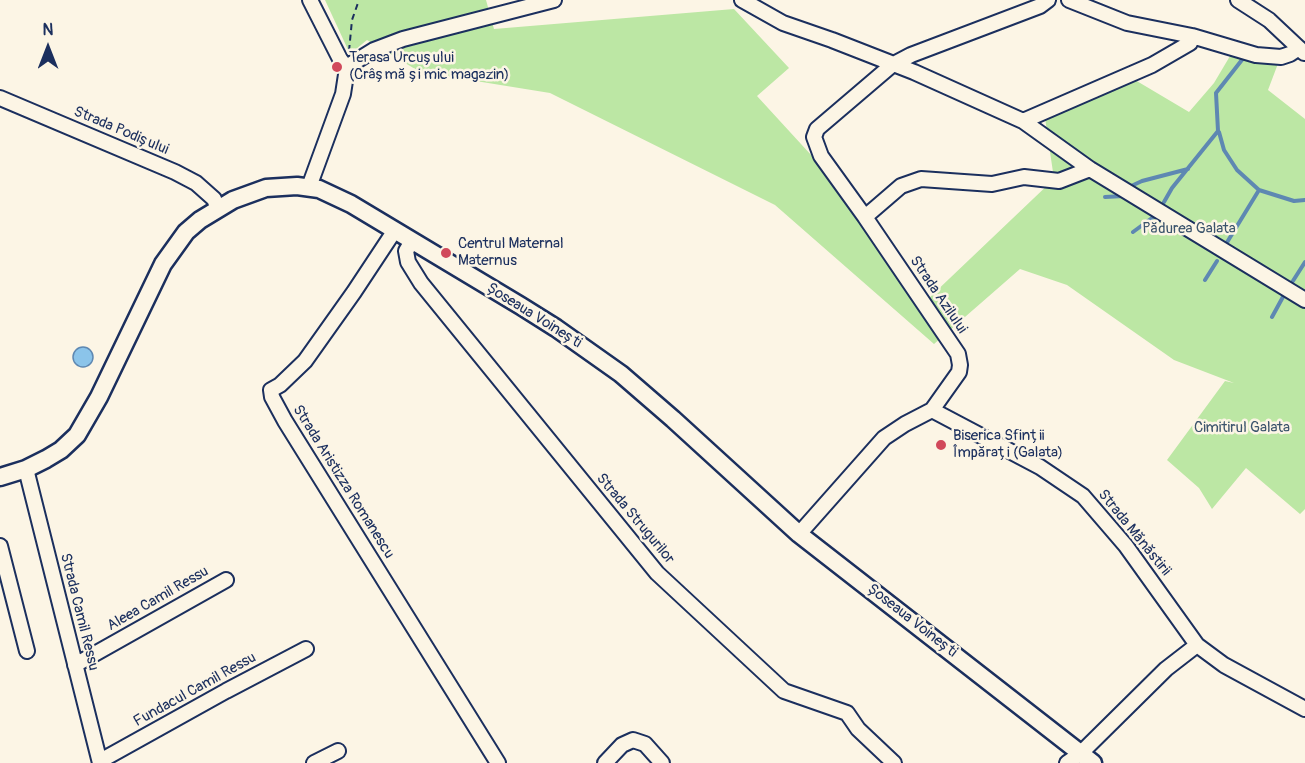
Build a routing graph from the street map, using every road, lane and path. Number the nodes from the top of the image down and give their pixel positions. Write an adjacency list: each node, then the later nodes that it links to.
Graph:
1 (310, 0): 11 (street)
2 (359, 0): 11 (path)
3 (554, 0): 11 (street)
4 (742, 0): 10 (street)
5 (1048, 0): 10 (street)
6 (1070, 0): 8 (street)
7 (1242, 1): 9 (street)
8 (1192, 36): 9 (street); 13 (street)
9 (1302, 51)
10 (892, 65): 13 (street); 17 (street, Strada Azilului)
11 (347, 68): 15 (street)
12 (0, 98): 16 (street, Strada Podișului)
13 (1023, 121): 14 (street)
14 (1090, 170): 17 (street); 20 (street)
15 (309, 187): 16 (main road, Șoseaua Voinești); 18 (main road, Șoseaua Voinești)
16 (218, 208): 22 (main road, Șoseaua Voinești)
17 (865, 217): 21 (street, Strada Azilului)
18 (395, 230): 19 (main road, Șoseaua Voinești); 36 (street, Strada Aristizza Romanescu)
19 (411, 241): 24 (main road, Șoseaua Voinești); 39 (street, Strada Strugurilor)
20 (1305, 300)
21 (933, 410): 24 (street, Strada Azilului); 27 (street, Strada Mănăstirii)
22 (26, 469): 23 (main road, Șoseaua Voinești); 30 (street, Strada Camil Ressu)
23 (1, 475)
24 (799, 534): 33 (main road, Șoseaua Voinești)
25 (0, 546): 29 (street)
26 (226, 579): 30 (street, Aleea Camil Ressu)
27 (1197, 645): 31 (street, Strada Mănăstirii); 33 (street)
28 (306, 650): 34 (street, Fundacul Camil Ressu)
29 (27, 651)
30 (75, 664): 34 (street, Strada Camil Ressu)
31 (1305, 709)
32 (338, 751): 35 (street)
33 (1080, 760)
34 (100, 762)
35 (314, 763)
36 (498, 763)
37 (605, 763): 38 (street)
38 (662, 763)
39 (894, 763)

